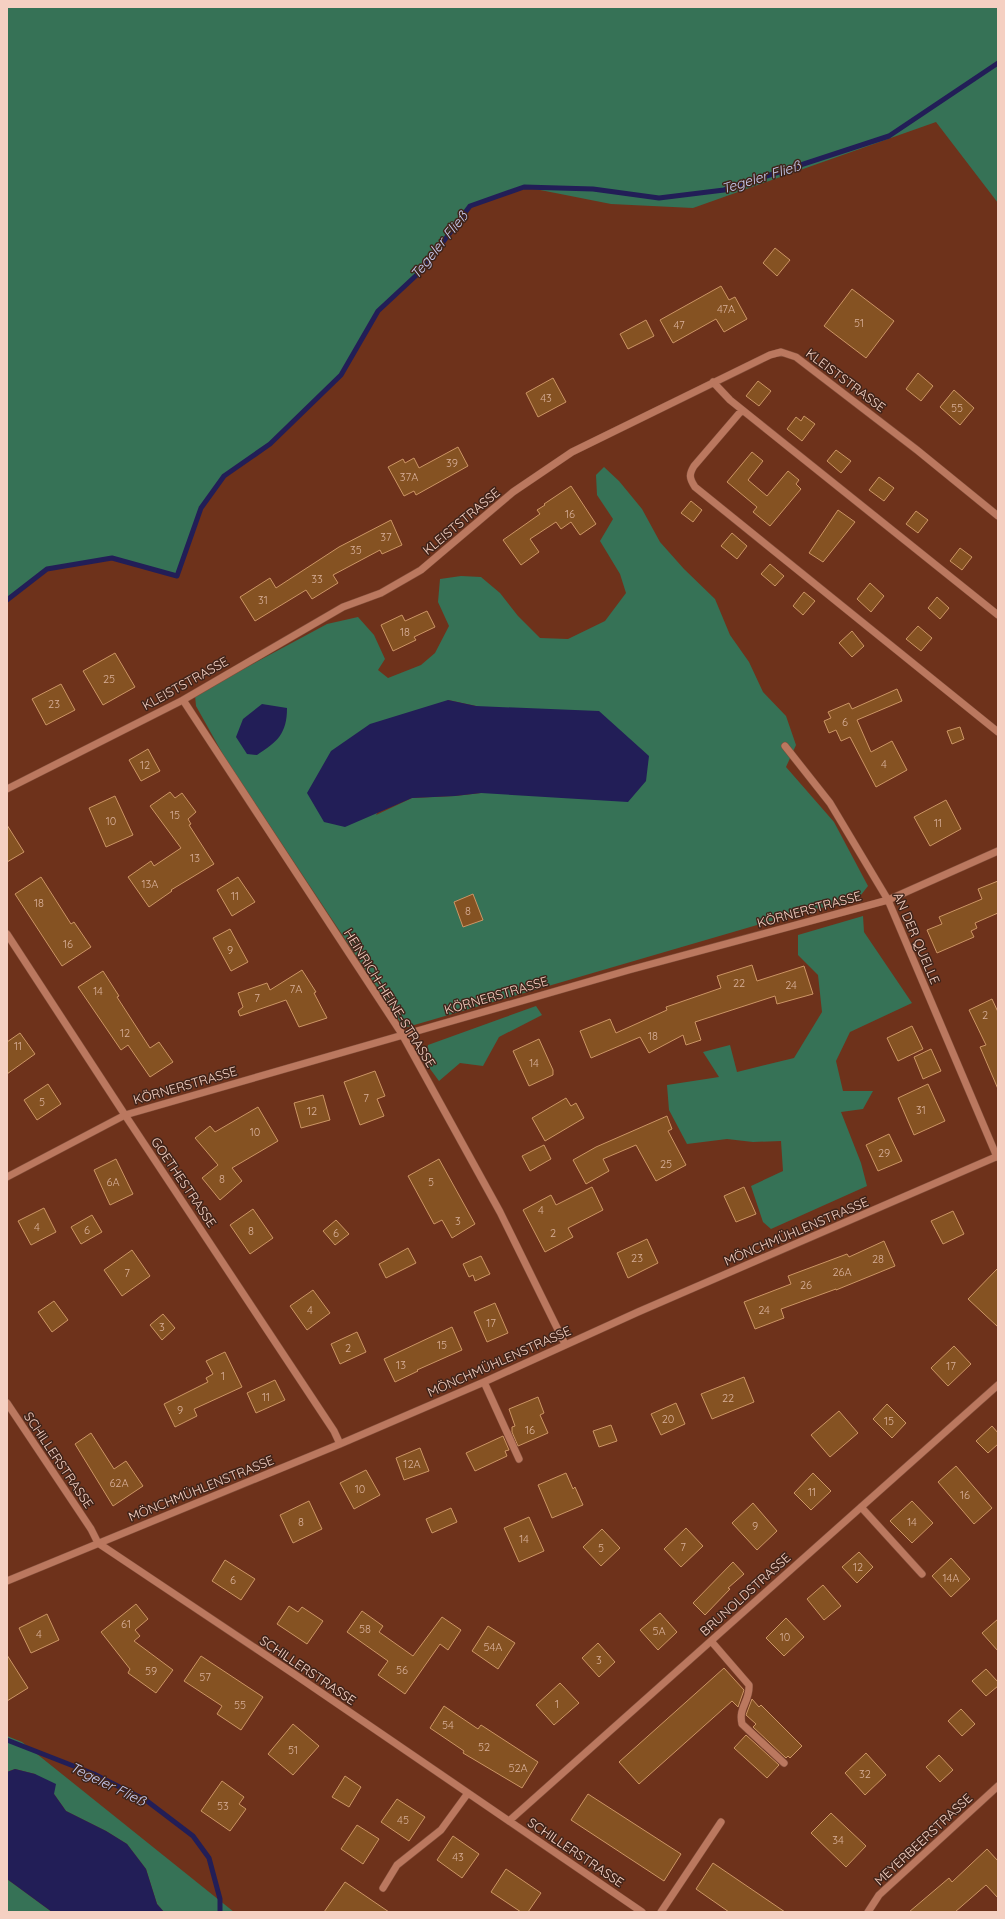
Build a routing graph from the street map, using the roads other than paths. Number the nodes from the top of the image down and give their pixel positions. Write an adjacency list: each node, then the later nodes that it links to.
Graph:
1 (713, 382): 2 (street); 3 (street, KLEISTSTRASSE); 5 (street, KLEISTSTRASSE)
2 (742, 410): 4 (street); 6 (street)
3 (998, 516)
4 (998, 615)
5 (183, 700): 8 (street, KLEISTSTRASSE); 12 (street, HEINRICH-HEINE-STRASSE)
6 (998, 732)
7 (785, 746): 10 (street, AN DER QUELLE)
8 (7, 789)
9 (998, 851): 10 (street, KÖRNERSTRASSE)
10 (888, 900): 12 (street, KÖRNERSTRASSE); 14 (street, AN DER QUELLE)
11 (7, 934): 13 (street, GOETHESTRASSE)
12 (402, 1034): 13 (street, KÖRNERSTRASSE); 16 (street, HEINRICH-HEINE-STRASSE)
13 (125, 1115): 15 (street, KÖRNERSTRASSE); 20 (street, GOETHESTRASSE)
14 (997, 1156): 16 (street, MÖNCHMÜHLENSTRASSE)
15 (7, 1177)
16 (565, 1344): 17 (street, MÖNCHMÜHLENSTRASSE)
17 (484, 1382): 20 (street, MÖNCHMÜHLENSTRASSE); 21 (street)
18 (998, 1385): 22 (street, BRUNOLDSTRASSE)
19 (7, 1403): 23 (street, SCHILLERSTRASSE)
20 (340, 1444): 23 (street, MÖNCHMÜHLENSTRASSE)
21 (519, 1459)
22 (861, 1508): 24 (street); 26 (street, BRUNOLDSTRASSE)
23 (98, 1543): 25 (street, MÖNCHMÜHLENSTRASSE); 29 (street, SCHILLERSTRASSE)
24 (922, 1574)
25 (7, 1581)
26 (711, 1641): 27 (street); 30 (street, BRUNOLDSTRASSE)
27 (784, 1763)
28 (998, 1786): 35 (street, MEYERBEERSTRASSE)
29 (468, 1793): 30 (street, SCHILLERSTRASSE); 32 (street)
30 (509, 1821): 33 (street, SCHILLERSTRASSE)
31 (721, 1822): 34 (street)
32 (383, 1888)
33 (642, 1912)
34 (662, 1912)
35 (868, 1912)

